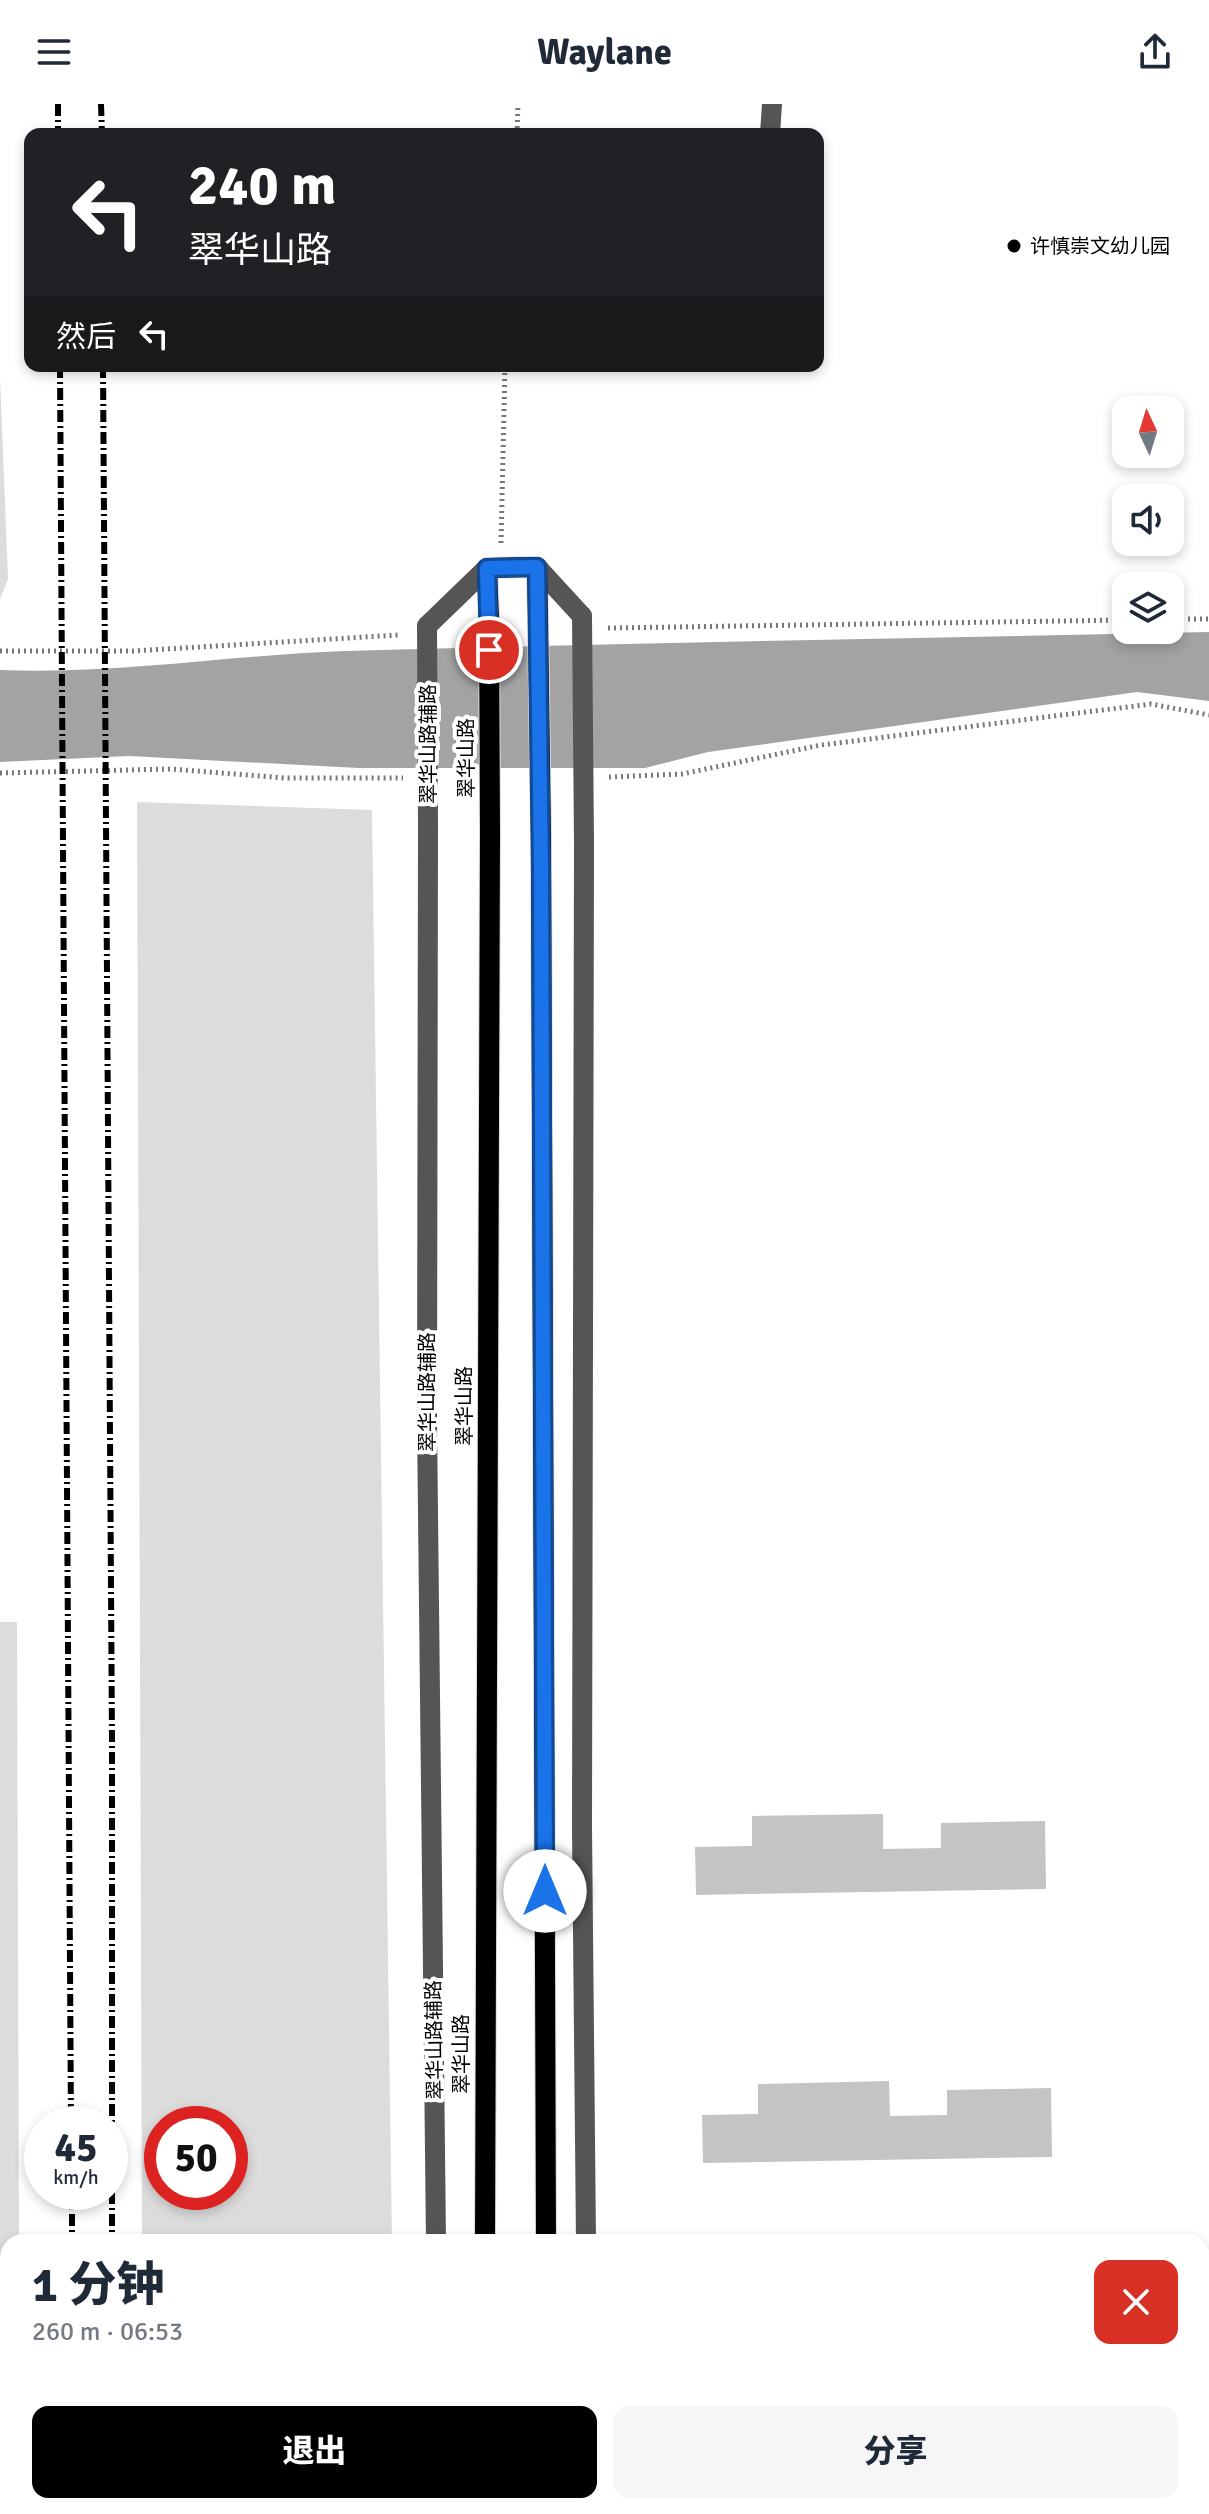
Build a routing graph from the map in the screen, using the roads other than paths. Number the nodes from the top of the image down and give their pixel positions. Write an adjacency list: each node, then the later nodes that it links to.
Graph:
1 (772, 104): 2 (street)
2 (770, 128)
3 (537, 567): 4 (main road); 7 (main road, bridge); 8 (street, bridge)
4 (493, 568): 5 (street, 翠华山路辅路, bridge); 6 (main road, 翠华山路, bridge)
5 (436, 2234)
6 (485, 2234)
7 (546, 2234)
8 (586, 2234)

